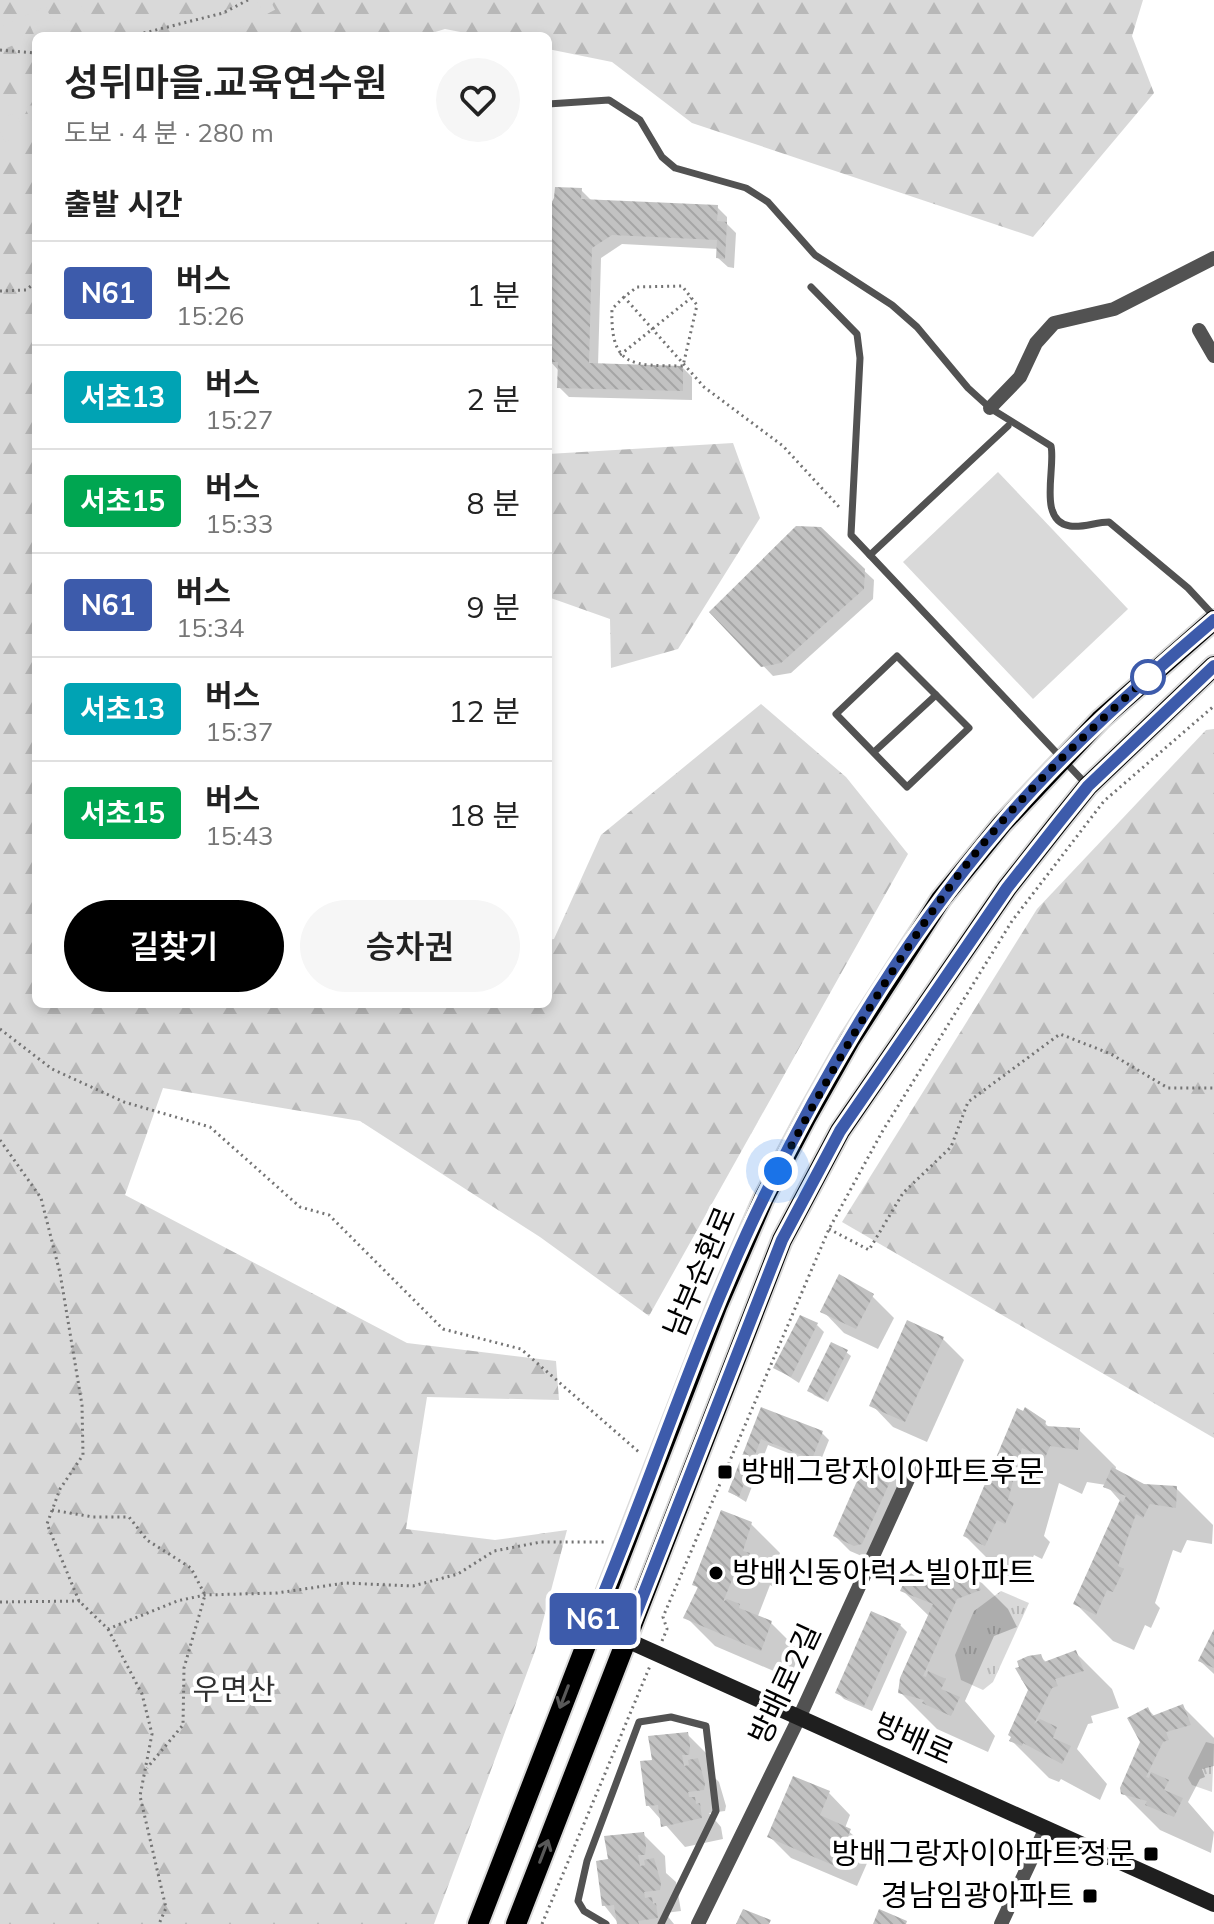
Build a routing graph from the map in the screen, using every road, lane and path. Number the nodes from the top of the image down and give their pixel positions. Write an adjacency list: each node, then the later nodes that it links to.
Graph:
1 (248, 0): 2 (path)
2 (148, 32)
3 (0, 50): 4 (path)
4 (32, 53)
5 (552, 104): 17 (lane)
6 (1214, 258): 17 (street)
7 (32, 285): 9 (path)
8 (811, 287): 19 (lane)
9 (0, 291)
10 (624, 297): 11 (path); 12 (path); 14 (path)
11 (691, 298): 12 (path); 16 (path)
12 (652, 330): 14 (path); 16 (path)
13 (1199, 330): 15 (street)
14 (620, 355): 16 (path)
15 (1214, 356)
16 (683, 366): 19 (path)
17 (990, 408): 21 (lane)
18 (1008, 426): 20 (lane)
19 (852, 520): 20 (lane)
20 (870, 555): 26 (lane)
21 (1214, 618): 26 (main road, 남부순환로)
22 (1214, 666): 27 (main road, 남부순환로)
23 (936, 695): 25 (lane); 25 (lane); 25 (lane)
24 (1214, 706): 31 (path)
25 (874, 752)
26 (1063, 757): 27 (lane); 33 (main road, 남부순환로)
27 (1088, 786): 42 (main road, 남부순환로)
28 (0, 1029): 33 (path)
29 (1214, 1088): 31 (path)
30 (0, 1140): 34 (path)
31 (829, 1229): 41 (path)
32 (915, 1464): 44 (street, 방배로2길)
33 (654, 1465): 35 (main road, 남부순환로)
34 (52, 1510): 36 (path); 37 (path)
35 (623, 1544): 36 (path); 39 (main road, 남부순환로)
36 (205, 1595): 40 (path); 45 (path)
37 (79, 1601): 38 (path); 40 (path)
38 (0, 1602)
39 (591, 1624): 42 (main road, 방배로); 49 (main road, 남부순환로, one-way to 49)
40 (108, 1629): 45 (path)
41 (667, 1629)
42 (626, 1639): 44 (main road, 방배로); 50 (main road, 남부순환로, one-way to 42)
43 (637, 1693): 51 (path)
44 (799, 1718): 46 (main road, 방배로); 54 (street, 방배로2길)
45 (145, 1771): 48 (path)
46 (1046, 1828): 47 (main road, 방배로); 55 (street)
47 (1214, 1904)
48 (159, 1924)
49 (478, 1924)
50 (516, 1924)
51 (542, 1924)
52 (606, 1924): 53 (lane)
53 (661, 1924)
54 (698, 1924)
55 (1001, 1924)

